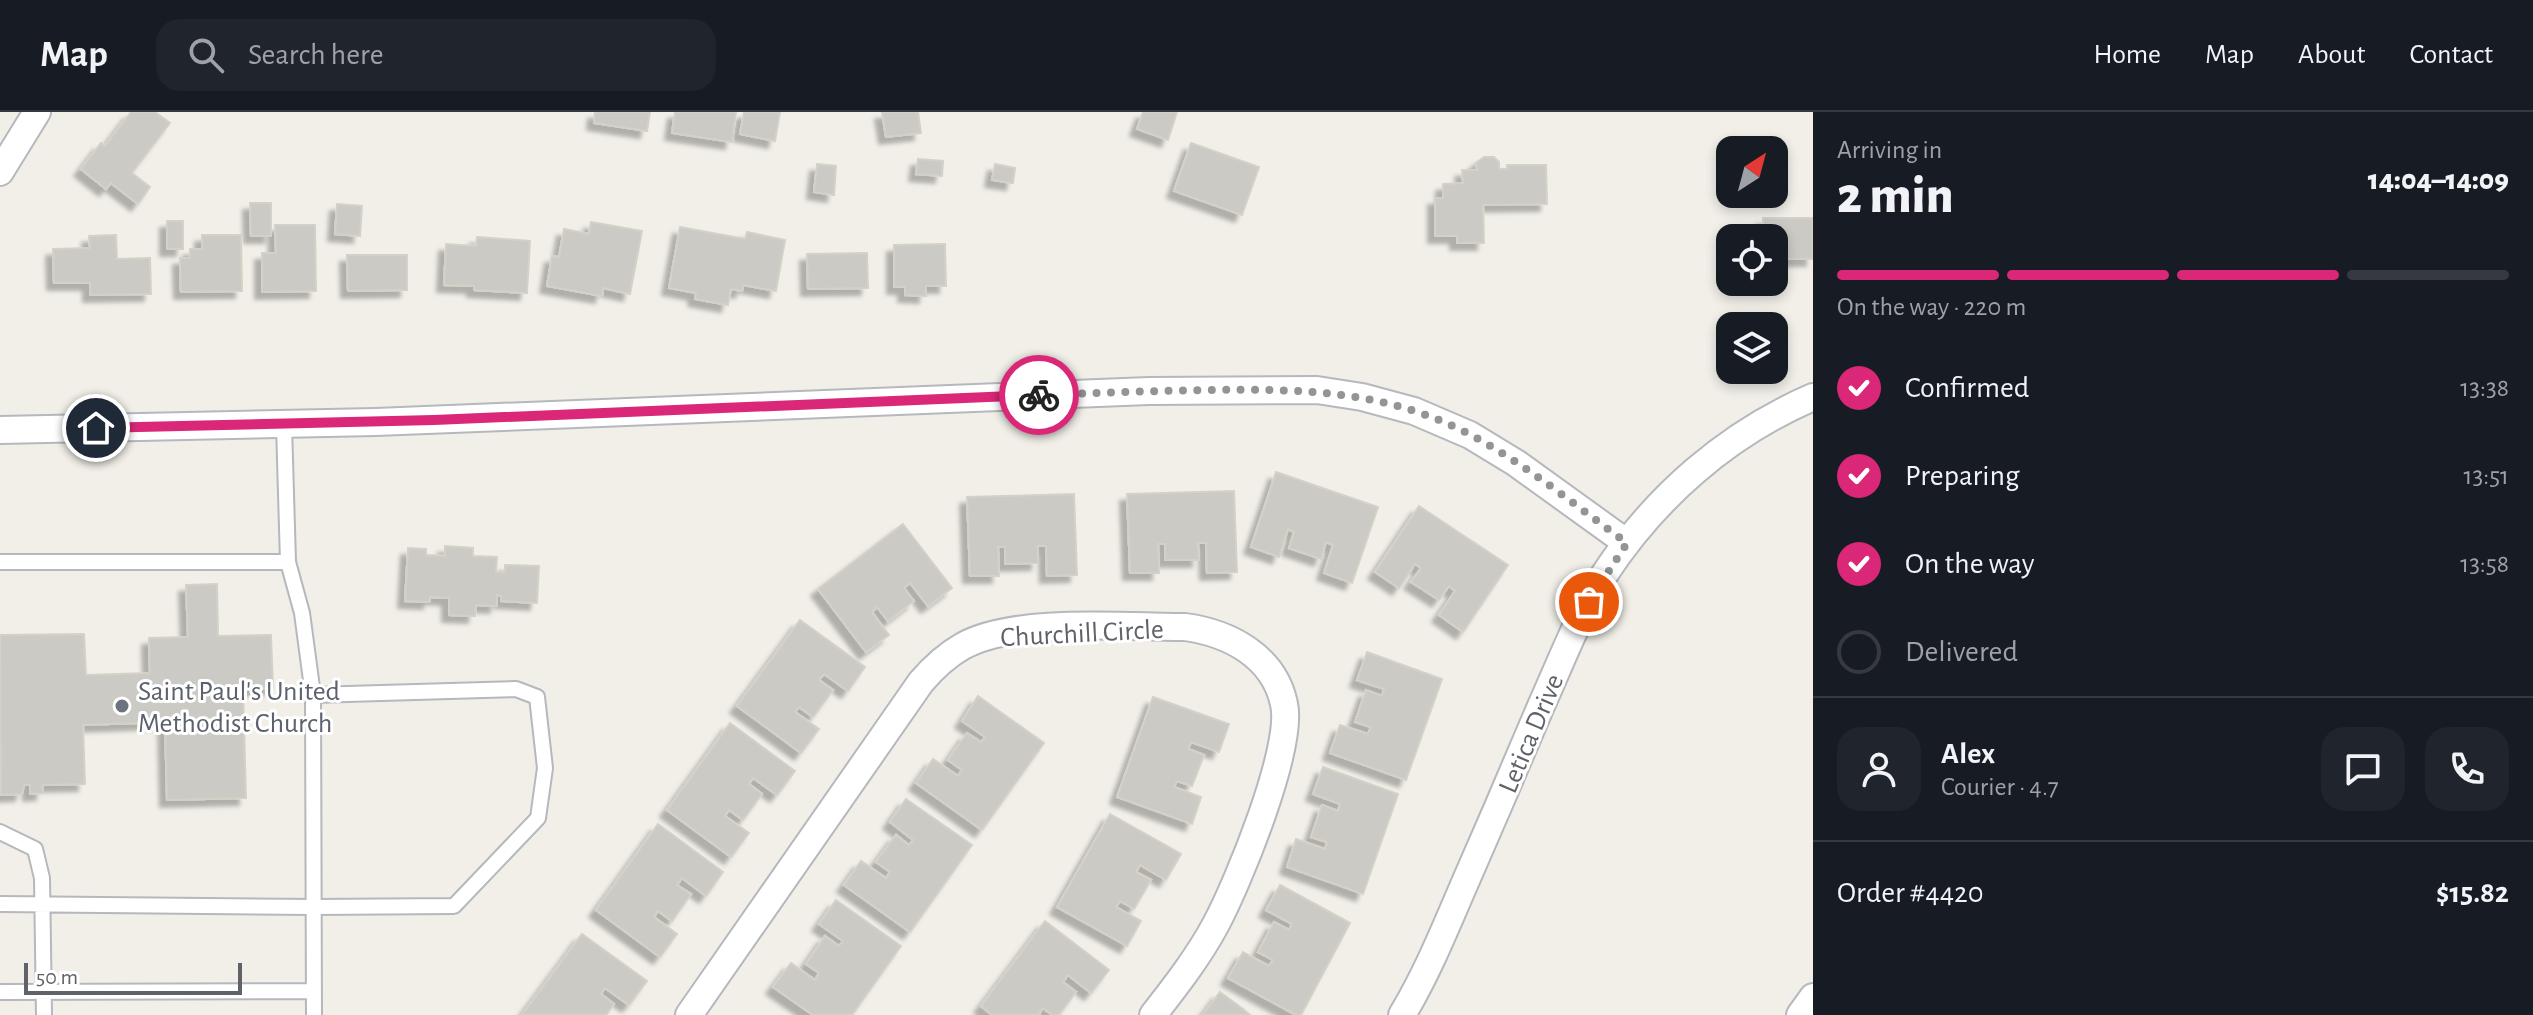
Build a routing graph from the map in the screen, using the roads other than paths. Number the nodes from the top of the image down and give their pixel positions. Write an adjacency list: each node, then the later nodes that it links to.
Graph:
1 (37, 112): 2 (street)
2 (0, 172)
3 (1813, 397): 6 (street, Letica Drive)
4 (284, 425): 5 (street); 6 (street); 8 (lane)
5 (0, 430)
6 (1627, 543): 22 (street, Letica Drive)
7 (0, 562): 8 (lane)
8 (288, 562): 9 (lane)
9 (313, 695): 13 (lane); 13 (lane)
10 (0, 832): 12 (lane)
11 (0, 904): 12 (lane)
12 (43, 905): 13 (lane); 16 (lane)
13 (314, 907): 14 (lane)
14 (314, 991): 16 (lane); 19 (lane)
15 (0, 992): 16 (lane)
16 (44, 992): 18 (lane)
17 (1813, 997): 23 (street)
18 (44, 1015)
19 (314, 1015)
20 (689, 1015): 21 (street, Churchill Circle)
21 (1153, 1015)
22 (1402, 1015)
23 (1800, 1015)

